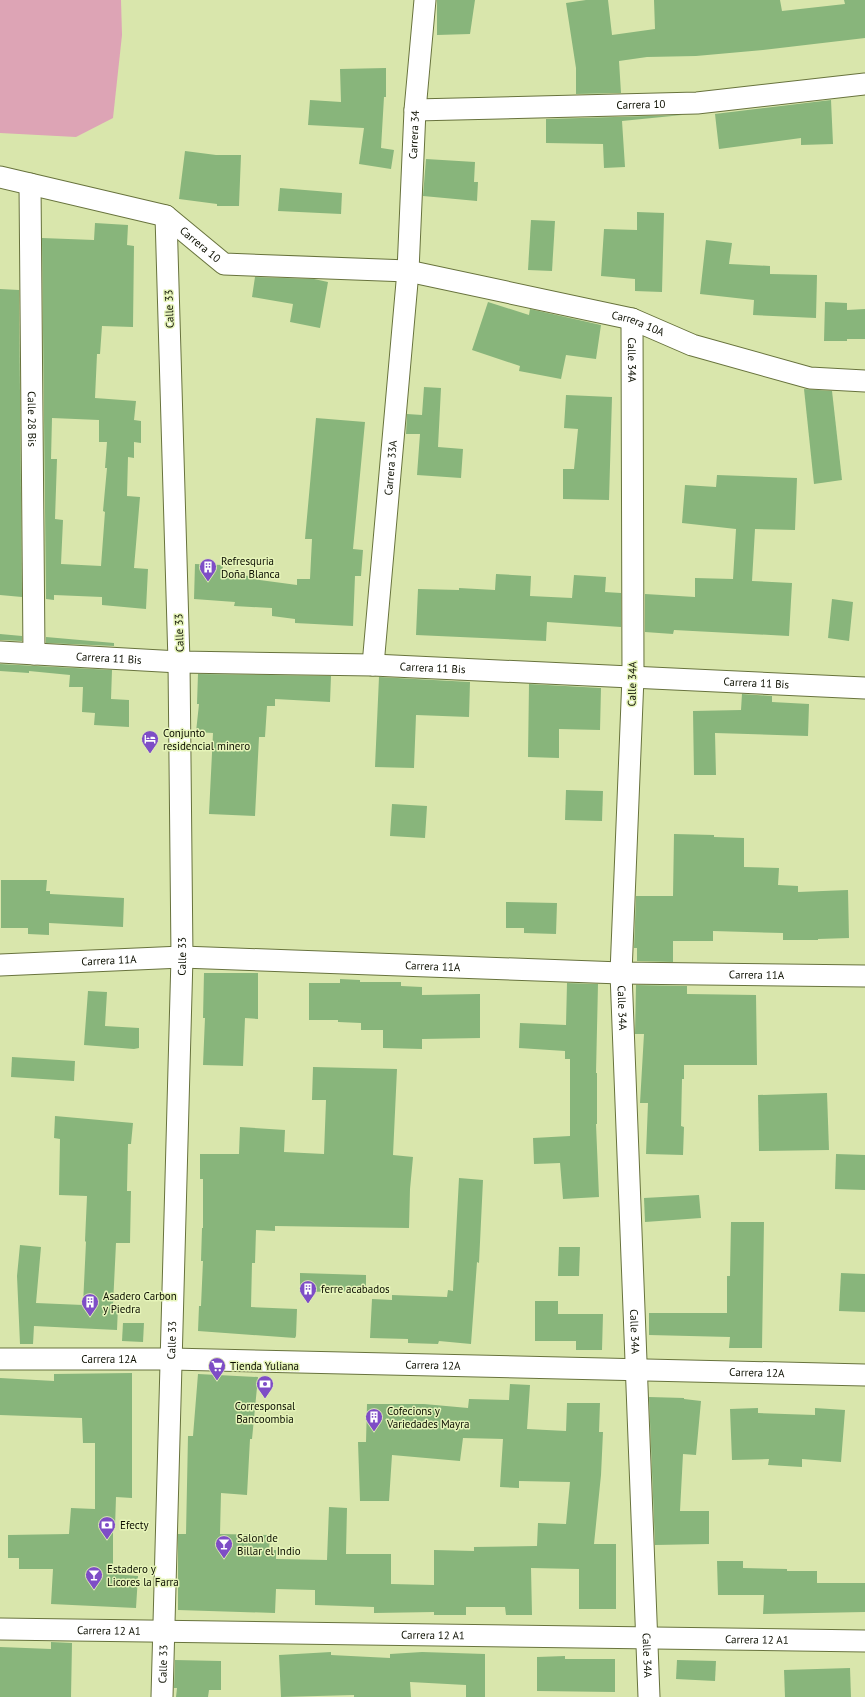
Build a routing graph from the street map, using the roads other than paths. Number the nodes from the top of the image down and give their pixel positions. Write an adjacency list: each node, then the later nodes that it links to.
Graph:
1 (425, 0): 3 (street, Carrera 34)
2 (865, 84): 3 (street, Carrera 10)
3 (416, 110): 7 (street, Carrera 34)
4 (0, 177): 5 (street, Carrera 10)
5 (30, 184): 6 (street, Carrera 10); 11 (street, Calle 28 Bis)
6 (166, 216): 7 (street, Carrera 10); 12 (street, Calle 33)
7 (408, 271): 8 (street, Carrera 10A); 13 (street, Carrera 33A)
8 (632, 319): 9 (street, Carrera 10A); 14 (street, Calle 34A)
9 (865, 381)
10 (0, 652): 11 (street, Carrera 11 Bis)
11 (34, 654): 12 (street, Carrera 11 Bis)
12 (180, 662): 13 (street, Carrera 11 Bis); 16 (street, Calle 33)
13 (373, 665): 14 (street, Carrera 11 Bis)
14 (633, 677): 15 (street, Carrera 11 Bis); 18 (street, Calle 34A)
15 (865, 688)
16 (182, 957): 17 (street, Carrera 11A); 18 (street, Carrera 11A); 21 (street, Calle 33)
17 (0, 965)
18 (621, 973): 19 (street, Carrera 11A); 22 (street, Calle 34A)
19 (865, 976)
20 (0, 1359): 21 (street, Carrera 12A)
21 (171, 1359): 22 (street, Carrera 12A); 25 (street, Calle 33)
22 (638, 1370): 23 (street, Carrera 12A); 26 (street, Calle 34A)
23 (865, 1375)
24 (0, 1629): 25 (street, Carrera 12 A1)
25 (163, 1630): 26 (street, Carrera 12 A1); 28 (street, Calle 33)
26 (646, 1637): 27 (street, Carrera 12 A1); 29 (street, Calle 34A)
27 (865, 1641)
28 (162, 1697)
29 (649, 1697)

